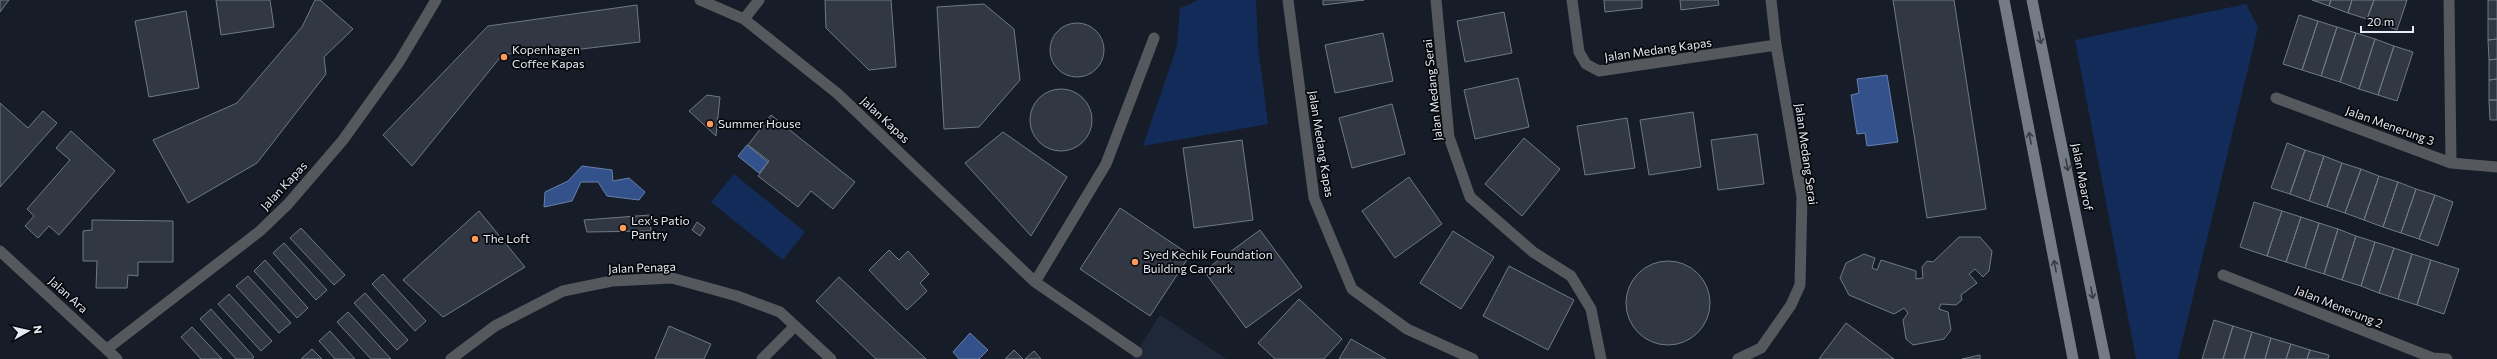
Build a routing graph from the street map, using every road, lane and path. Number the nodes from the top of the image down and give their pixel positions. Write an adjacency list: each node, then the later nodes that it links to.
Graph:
1 (436, 0): 21 (street, Jalan Kapas)
2 (700, 0): 11 (street, Jalan Kapas)
3 (759, 0): 11 (street)
4 (1288, 0): 27 (street, Jalan Medang Kapas)
5 (1436, 0): 28 (street, Jalan Medang Serai)
6 (1572, 0): 13 (street, Jalan Medang Kapas)
7 (1771, 0): 13 (street, Jalan Medang Serai)
8 (2004, 0): 30 (main road, one-way to 8)
9 (2032, 0): 31 (main road, Jalan Maarof, one-way to 31)
10 (2449, 0): 15 (street)
11 (744, 19): 19 (street, Jalan Kapas)
12 (1154, 38): 19 (street)
13 (1776, 45): 29 (street, Jalan Medang Serai)
14 (2276, 98): 15 (street, Jalan Menerung 3)
15 (2451, 163): 16 (street, Jalan Menerung 3)
16 (2497, 167)
17 (0, 251): 21 (street, Jalan Ara)
18 (2223, 275): 32 (street, Jalan Menerung 2)
19 (1035, 282): 22 (street, Jalan Kapas)
20 (795, 326): 24 (street, Jalan Penaga); 25 (street); 26 (street, Jalan Penaga)
21 (107, 348): 23 (street, Jalan Ara)
22 (1137, 352)
23 (117, 359)
24 (451, 359)
25 (762, 359)
26 (831, 359)
27 (1473, 359)
28 (1601, 359)
29 (1738, 359)
30 (2073, 359)
31 (2104, 359)
32 (2447, 359)

